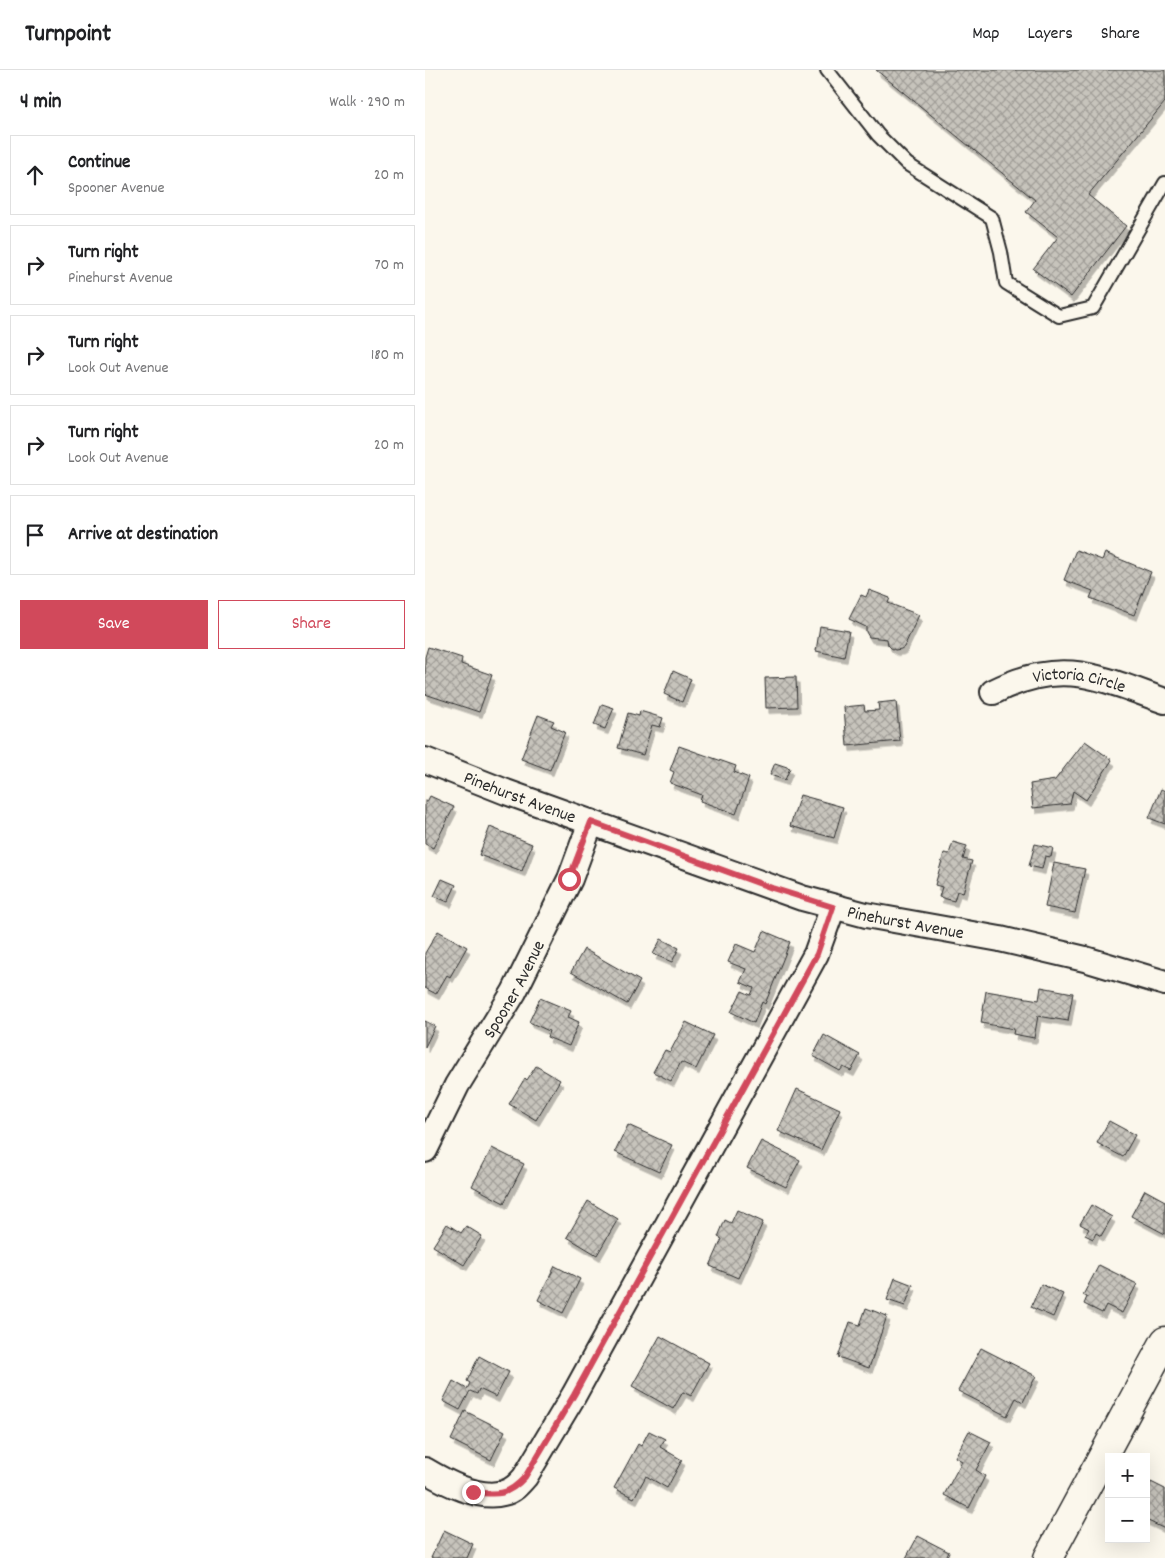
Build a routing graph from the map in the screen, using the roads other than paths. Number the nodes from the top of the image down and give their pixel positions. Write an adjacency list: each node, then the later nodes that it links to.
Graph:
1 (827, 70): 2 (lane)
2 (1165, 183)
3 (993, 692): 4 (street, Victoria Circle)
4 (1165, 701)
5 (425, 760): 6 (street, Pinehurst Avenue)
6 (591, 822): 7 (street, Pinehurst Avenue); 9 (street, Spooner Avenue)
7 (833, 907): 8 (street, Pinehurst Avenue); 11 (street)
8 (1165, 983)
9 (425, 1150)
10 (1165, 1341): 12 (street)
11 (427, 1477)
12 (1048, 1558)

